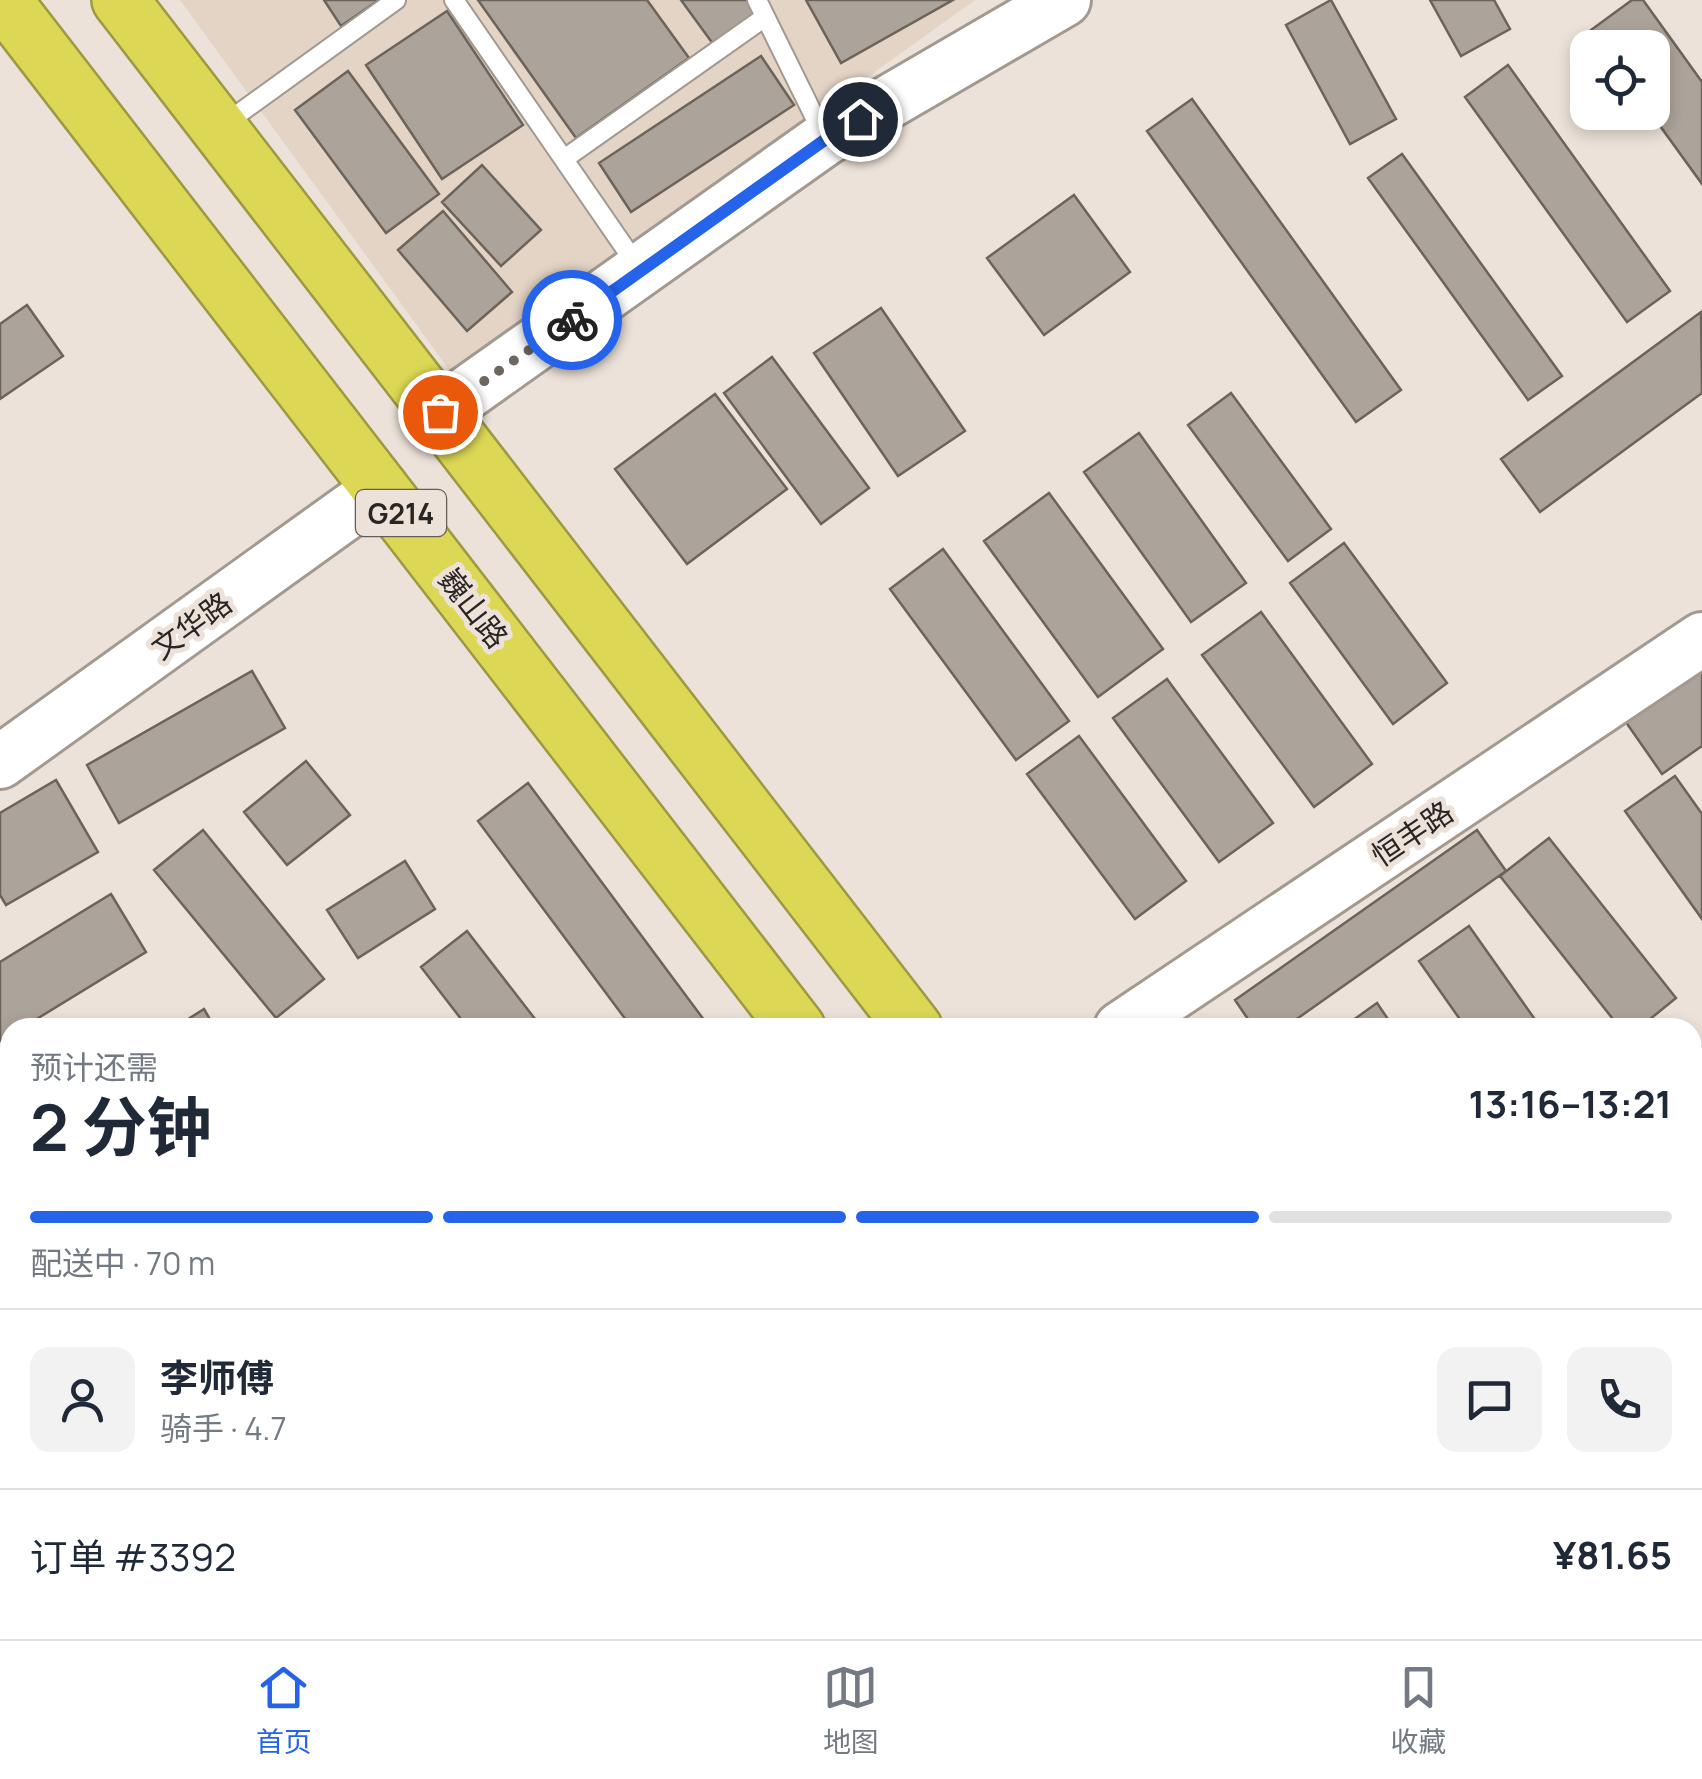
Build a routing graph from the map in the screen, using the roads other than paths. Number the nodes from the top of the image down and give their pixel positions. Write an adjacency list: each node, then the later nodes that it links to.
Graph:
1 (3, 0): 12 (highway, 巍山路 / G214)
2 (120, 0): 7 (highway, G214)
3 (396, 0): 7 (lane)
4 (454, 0): 9 (lane)
5 (1064, 0): 8 (street)
6 (761, 8): 8 (lane); 9 (lane)
7 (219, 128): 11 (highway, G214)
8 (826, 139): 10 (street)
9 (564, 159): 10 (lane)
10 (642, 272): 11 (street)
11 (440, 412): 16 (highway, G214)
12 (382, 488): 14 (street, 文华路); 15 (highway, 巍山路 / G214)
13 (1702, 639): 17 (street, 恒丰路)
14 (0, 762)
15 (789, 1018)
16 (906, 1018)
17 (1136, 1018)

